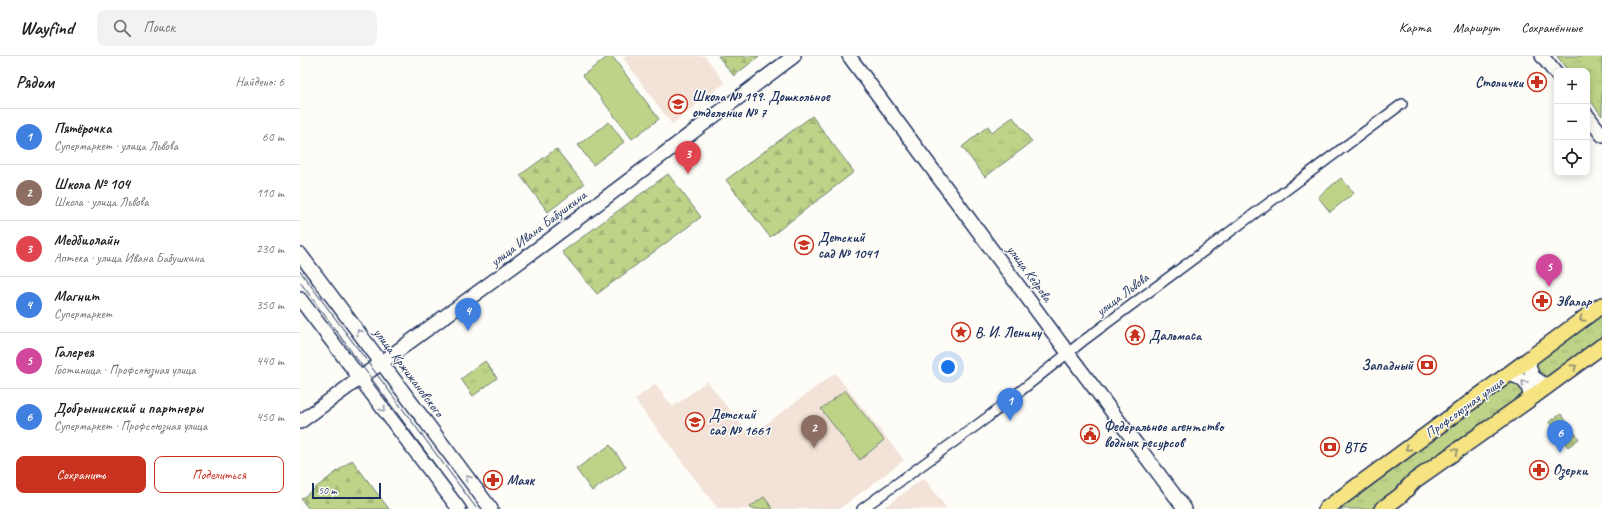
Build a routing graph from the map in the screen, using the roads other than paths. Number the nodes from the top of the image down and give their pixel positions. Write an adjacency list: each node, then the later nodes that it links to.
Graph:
1 (794, 56): 14 (street, улица Ивана Бабушкина)
2 (850, 56): 12 (street, улица Кедрова)
3 (1542, 56): 4 (street)
4 (1554, 71)
5 (1402, 104): 12 (street, улица Львова)
6 (1590, 119): 7 (street)
7 (1602, 135)
8 (300, 254): 14 (street, улица Кржижановского, one-way to 8)
9 (300, 299): 16 (street)
10 (1602, 305): 13 (main road, Профсоюзная улица, one-way to 13)
11 (1602, 346): 17 (main road, one-way to 11)
12 (1068, 353): 22 (street, улица Львова); 23 (street, улица Кедрова)
13 (1532, 357): 15 (main road, Профсоюзная улица); 17 (street)
14 (382, 362): 16 (street, улица Ивана Бабушкина); 21 (street, улица Кржижановского, one-way to 14)
15 (1509, 374): 18 (street, one-way to 15); 24 (main road, Профсоюзная улица, one-way to 24)
16 (360, 378): 19 (street, улица Ивана Бабушкина); 20 (street, one-way to 20)
17 (1550, 385): 18 (main road)
18 (1530, 399): 25 (main road, one-way to 18)
19 (300, 422)
20 (459, 509)
21 (491, 509)
22 (862, 509)
23 (1185, 509)
24 (1326, 509)
25 (1382, 509)

